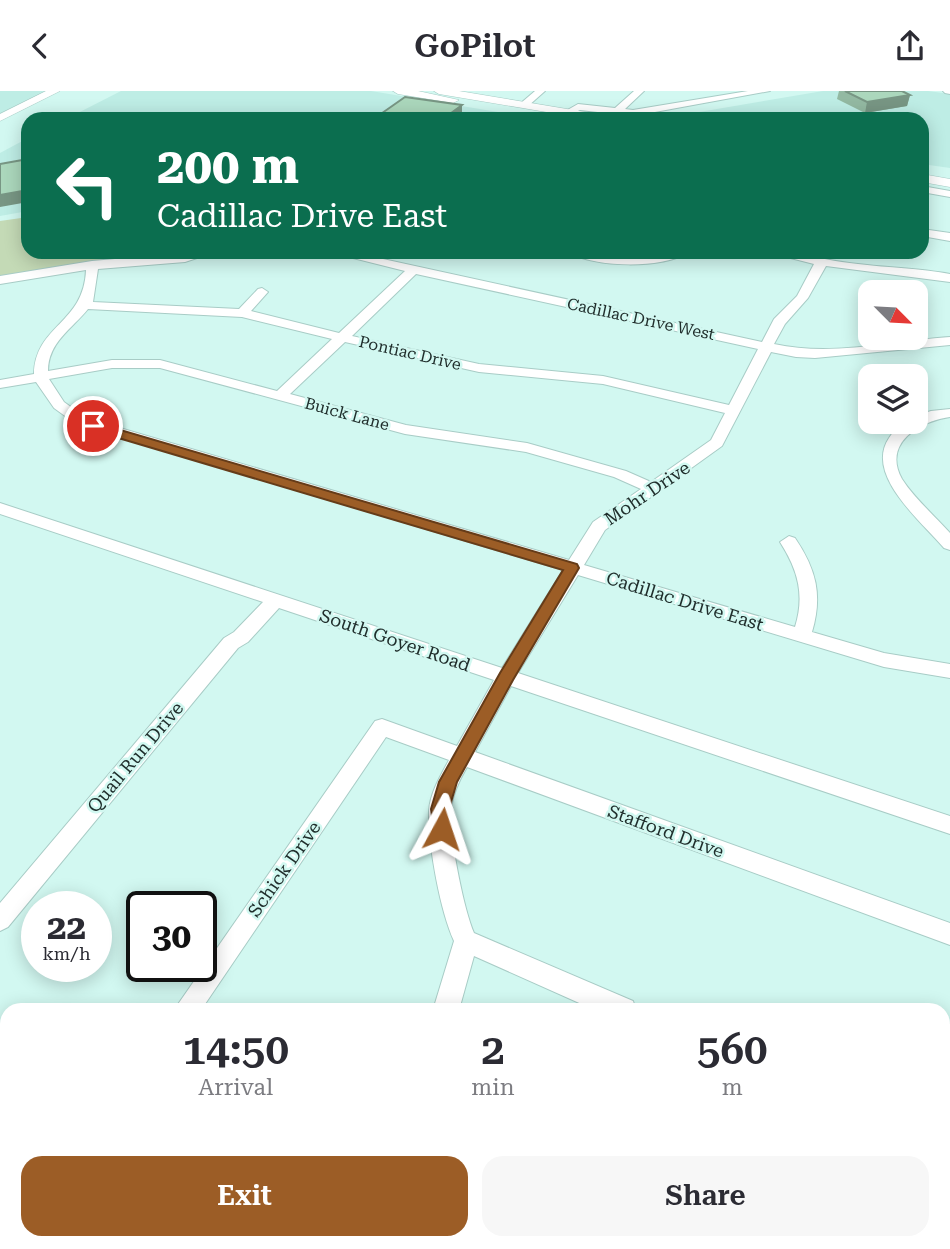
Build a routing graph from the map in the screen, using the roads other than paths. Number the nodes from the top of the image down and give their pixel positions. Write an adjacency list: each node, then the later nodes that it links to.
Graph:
1 (55, 91): 12 (main road)
2 (398, 91): 6 (main road)
3 (540, 91): 7 (street)
4 (639, 91): 10 (street)
5 (765, 91): 11 (street)
6 (438, 92): 7 (main road); 8 (main road)
7 (524, 105): 9 (main road)
8 (546, 112)
9 (552, 112)
10 (616, 112)
11 (639, 112)
12 (0, 118)
13 (929, 172): 14 (main road)
14 (950, 175)
15 (929, 179): 16 (main road)
16 (950, 183)
17 (929, 190): 18 (street)
18 (950, 194)
19 (929, 233): 20 (street)
20 (950, 237)
21 (172, 259): 27 (street)
22 (368, 259): 28 (street, Cadillac Drive West)
23 (619, 259): 24 (street)
24 (660, 259)
25 (811, 259): 26 (street)
26 (822, 261): 29 (street); 36 (street, Mohr Drive)
27 (92, 265): 30 (street); 32 (street)
28 (414, 269): 34 (street); 36 (street, Cadillac Drive West)
29 (950, 278)
30 (0, 280)
31 (262, 292): 33 (street)
32 (85, 305): 33 (street, Pontiac Drive); 37 (street)
33 (243, 313): 34 (street, Pontiac Drive)
34 (343, 337): 39 (street); 40 (street, Pontiac Drive)
35 (950, 341): 36 (street, Cadillac Drive West)
36 (767, 347): 40 (street, Mohr Drive)
37 (41, 377): 38 (street, Buick Lane); 39 (street, Buick Lane); 48 (street, Cadillac Drive East)
38 (0, 384)
39 (280, 396): 44 (street, Buick Lane)
40 (734, 411): 44 (street, Mohr Drive)
41 (950, 413): 42 (street)
42 (928, 416)
43 (900, 434): 47 (street)
44 (652, 488): 48 (street, Mohr Drive)
45 (0, 508): 49 (street, South Goyer Road)
46 (789, 542): 50 (street)
47 (950, 544)
48 (572, 568): 50 (street, Cadillac Drive East); 52 (street, Mohr Drive)
49 (276, 599): 52 (street, South Goyer Road); 56 (street, Quail Run Drive)
50 (801, 636): 51 (street, Cadillac Drive East)
51 (950, 671)
52 (506, 677): 54 (street, Mohr Drive); 55 (street, South Goyer Road)
53 (382, 727): 54 (street, Stafford Drive); 59 (street, Schick Drive)
54 (461, 757): 57 (street, Stafford Drive); 58 (street, Mohr Drive)
55 (950, 825)
56 (0, 920)
57 (950, 934)
58 (466, 941): 60 (street); 61 (street)
59 (191, 1003)
60 (448, 1003)
61 (608, 1003)

